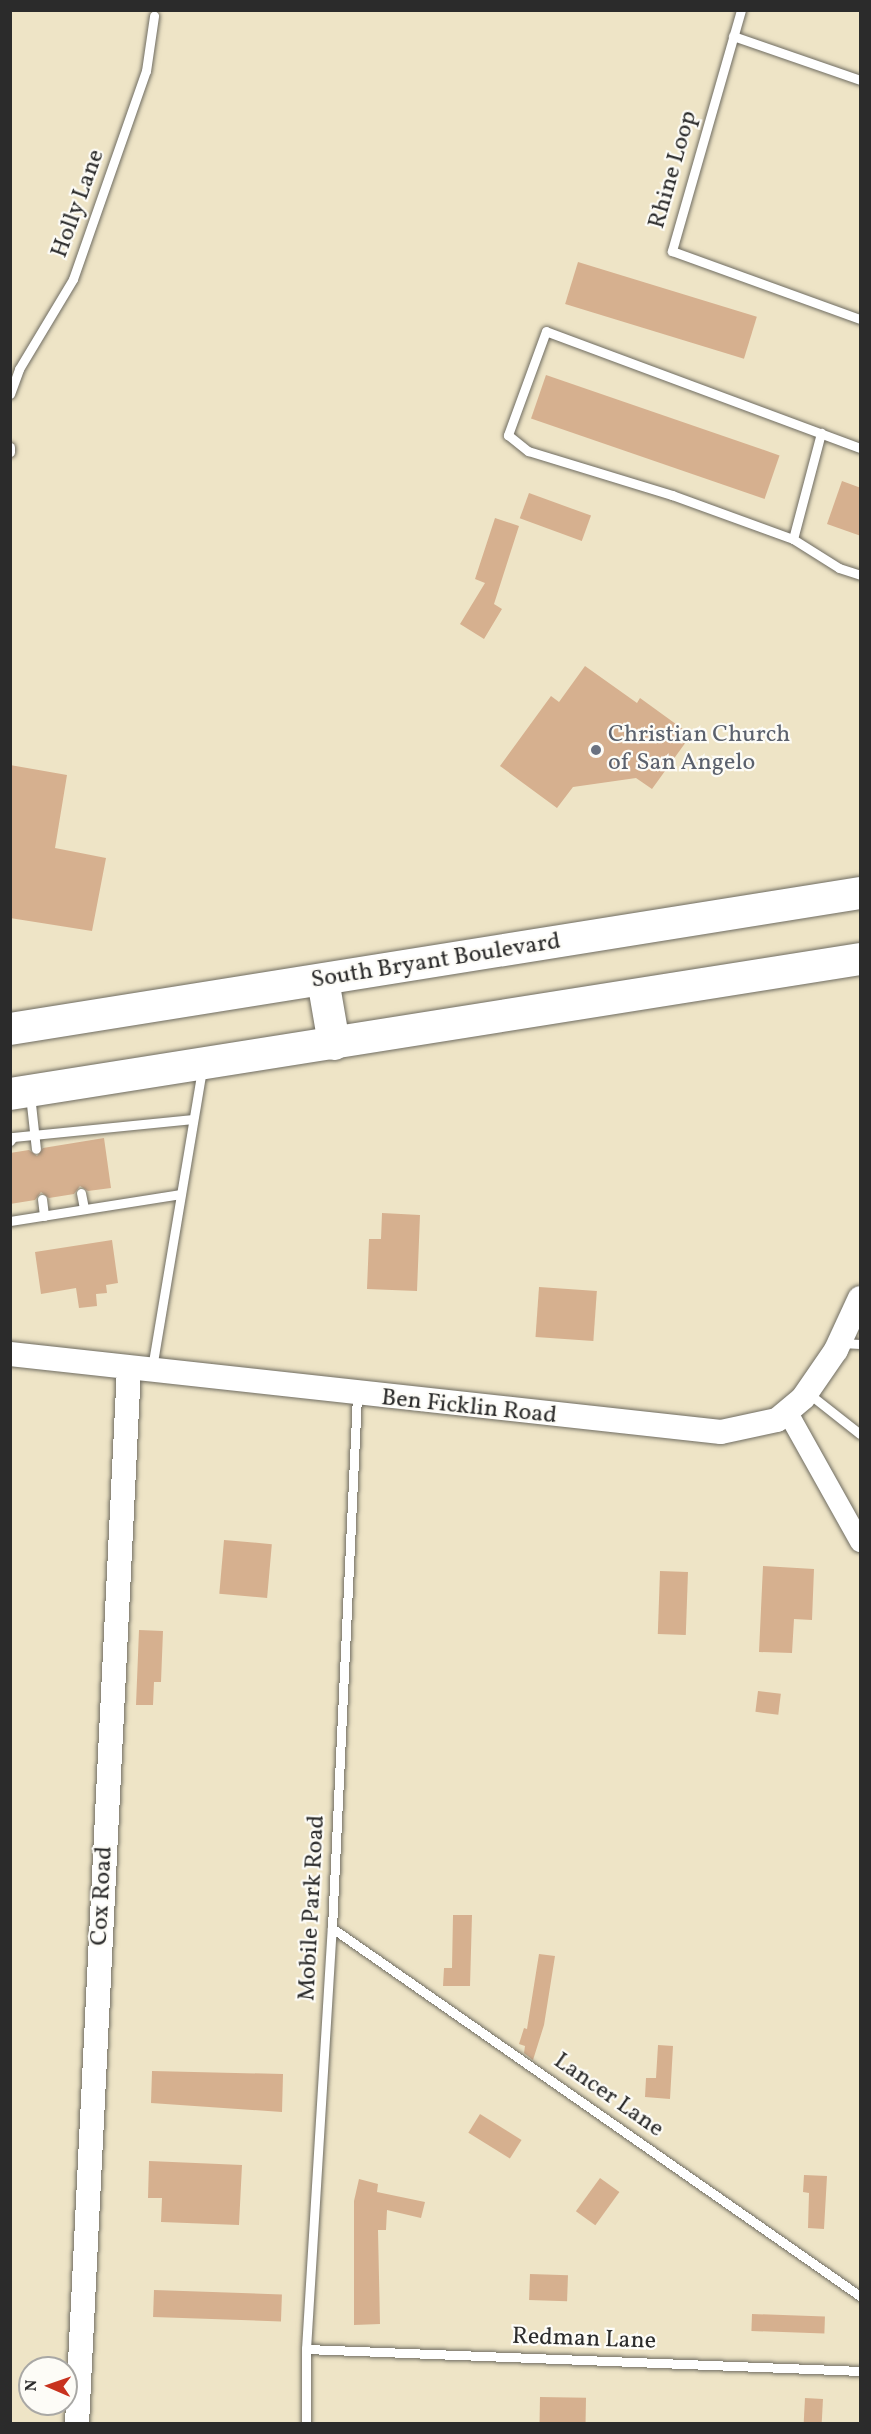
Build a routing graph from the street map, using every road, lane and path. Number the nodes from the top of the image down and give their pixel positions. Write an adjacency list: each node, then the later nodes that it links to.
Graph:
1 (741, 10): 3 (lane, Rhine Loop)
2 (154, 16): 6 (lane, Holly Lane)
3 (733, 36): 4 (lane); 5 (lane, Rhine Loop)
4 (861, 80)
5 (861, 319)
6 (10, 394)
7 (820, 433): 9 (lane); 11 (lane); 11 (lane)
8 (10, 447): 10 (lane)
9 (861, 448)
10 (10, 452)
11 (793, 539): 12 (lane)
12 (861, 575)
13 (861, 893): 15 (main road, South Bryant Boulevard)
14 (861, 959): 17 (main road)
15 (323, 980): 16 (main road, South Bryant Boulevard); 17 (main road)
16 (10, 1029)
17 (334, 1044): 18 (main road)
18 (203, 1064): 19 (main road); 20 (lane)
19 (20, 1093): 22 (lane)
20 (193, 1119): 21 (lane); 27 (lane)
21 (73, 1131): 22 (lane); 24 (lane)
22 (34, 1135): 23 (lane); 25 (lane)
23 (10, 1141)
24 (75, 1143)
25 (36, 1149)
26 (81, 1192): 29 (lane)
27 (181, 1194): 29 (lane); 35 (lane)
28 (42, 1199): 30 (lane)
29 (84, 1209): 30 (lane)
30 (44, 1216): 31 (lane)
31 (10, 1221)
32 (861, 1298): 33 (street, Ben Ficklin Road)
33 (850, 1343): 36 (street, Ben Ficklin Road)
34 (11, 1352): 35 (street, Ben Ficklin Road)
35 (141, 1369): 37 (street, Ben Ficklin Road); 45 (street, Cox Road)
36 (808, 1392): 38 (street, Ben Ficklin Road); 39 (lane)
37 (357, 1395): 38 (street, Ben Ficklin Road); 41 (lane, Mobile Park Road)
38 (788, 1413): 40 (street)
39 (861, 1434)
40 (861, 1542)
41 (332, 1928): 42 (lane, Lancer Lane); 43 (lane, Mobile Park Road)
42 (861, 2296)
43 (306, 2349): 44 (lane, Redman Lane); 46 (lane, Mobile Park Road)
44 (861, 2371)
45 (77, 2424)
46 (306, 2424)

